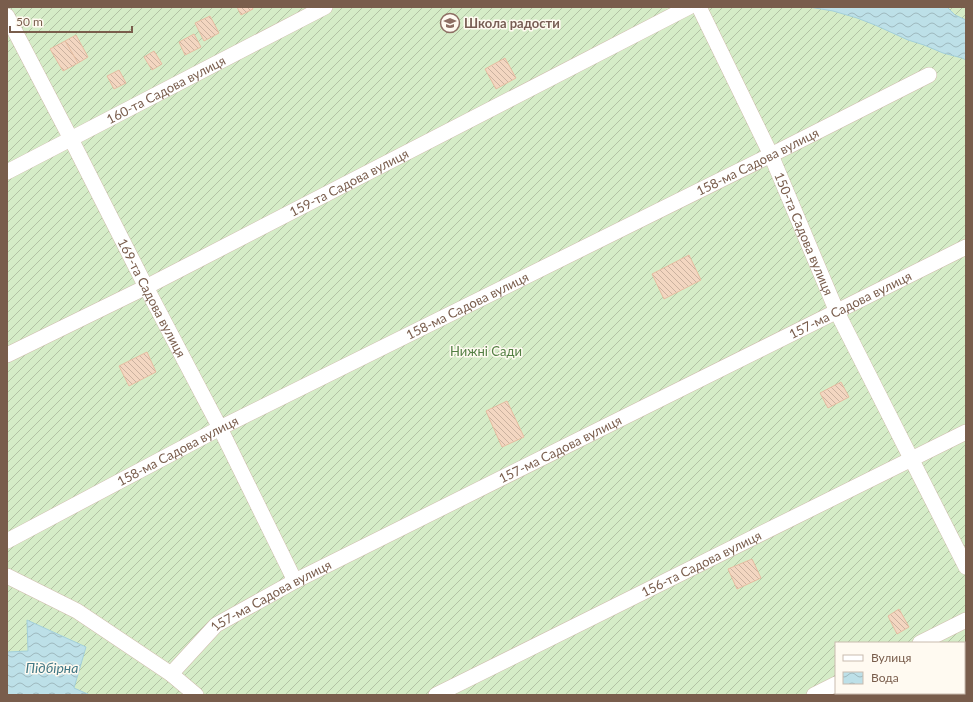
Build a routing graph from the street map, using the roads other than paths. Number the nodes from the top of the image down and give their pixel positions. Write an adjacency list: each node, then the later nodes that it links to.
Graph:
1 (325, 7): 6 (street, 160-та Садова вулиця)
2 (689, 7): 10 (street, 159-та Садова вулиця)
3 (699, 7): 7 (street, 150-та Садова вулиця)
4 (7, 16): 6 (street, 169-та Садова вулиця)
5 (929, 75): 7 (street, 158-ма Садова вулиця)
6 (71, 139): 8 (street, 160-та Садова вулиця); 10 (street, 169-та Садова вулиця)
7 (771, 155): 11 (street, 150-та Садова вулиця); 13 (street, 158-ма Садова вулиця)
8 (7, 172)
9 (966, 247): 11 (street, 157-ма Садова вулиця)
10 (146, 287): 12 (street, 159-та Садова вулиця); 13 (street, 169-та Садова вулиця)
11 (837, 312): 15 (street, 150-та Садова вулиця); 19 (street, 157-ма Садова вулиця)
12 (7, 355)
13 (220, 428): 16 (street, 158-ма Садова вулиця); 19 (street, 169-та Садова вулиця)
14 (966, 432): 15 (street, 156-та Садова вулиця)
15 (912, 460): 17 (street, 150-та Садова вулиця); 25 (street, 156-та Садова вулиця)
16 (7, 541)
17 (966, 567)
18 (7, 576): 22 (street)
19 (296, 581): 22 (street, 157-ма Садова вулиця)
20 (966, 620): 21 (street)
21 (922, 642)
22 (171, 674): 24 (street)
23 (835, 684): 26 (street)
24 (196, 695)
25 (436, 695)
26 (814, 695)

